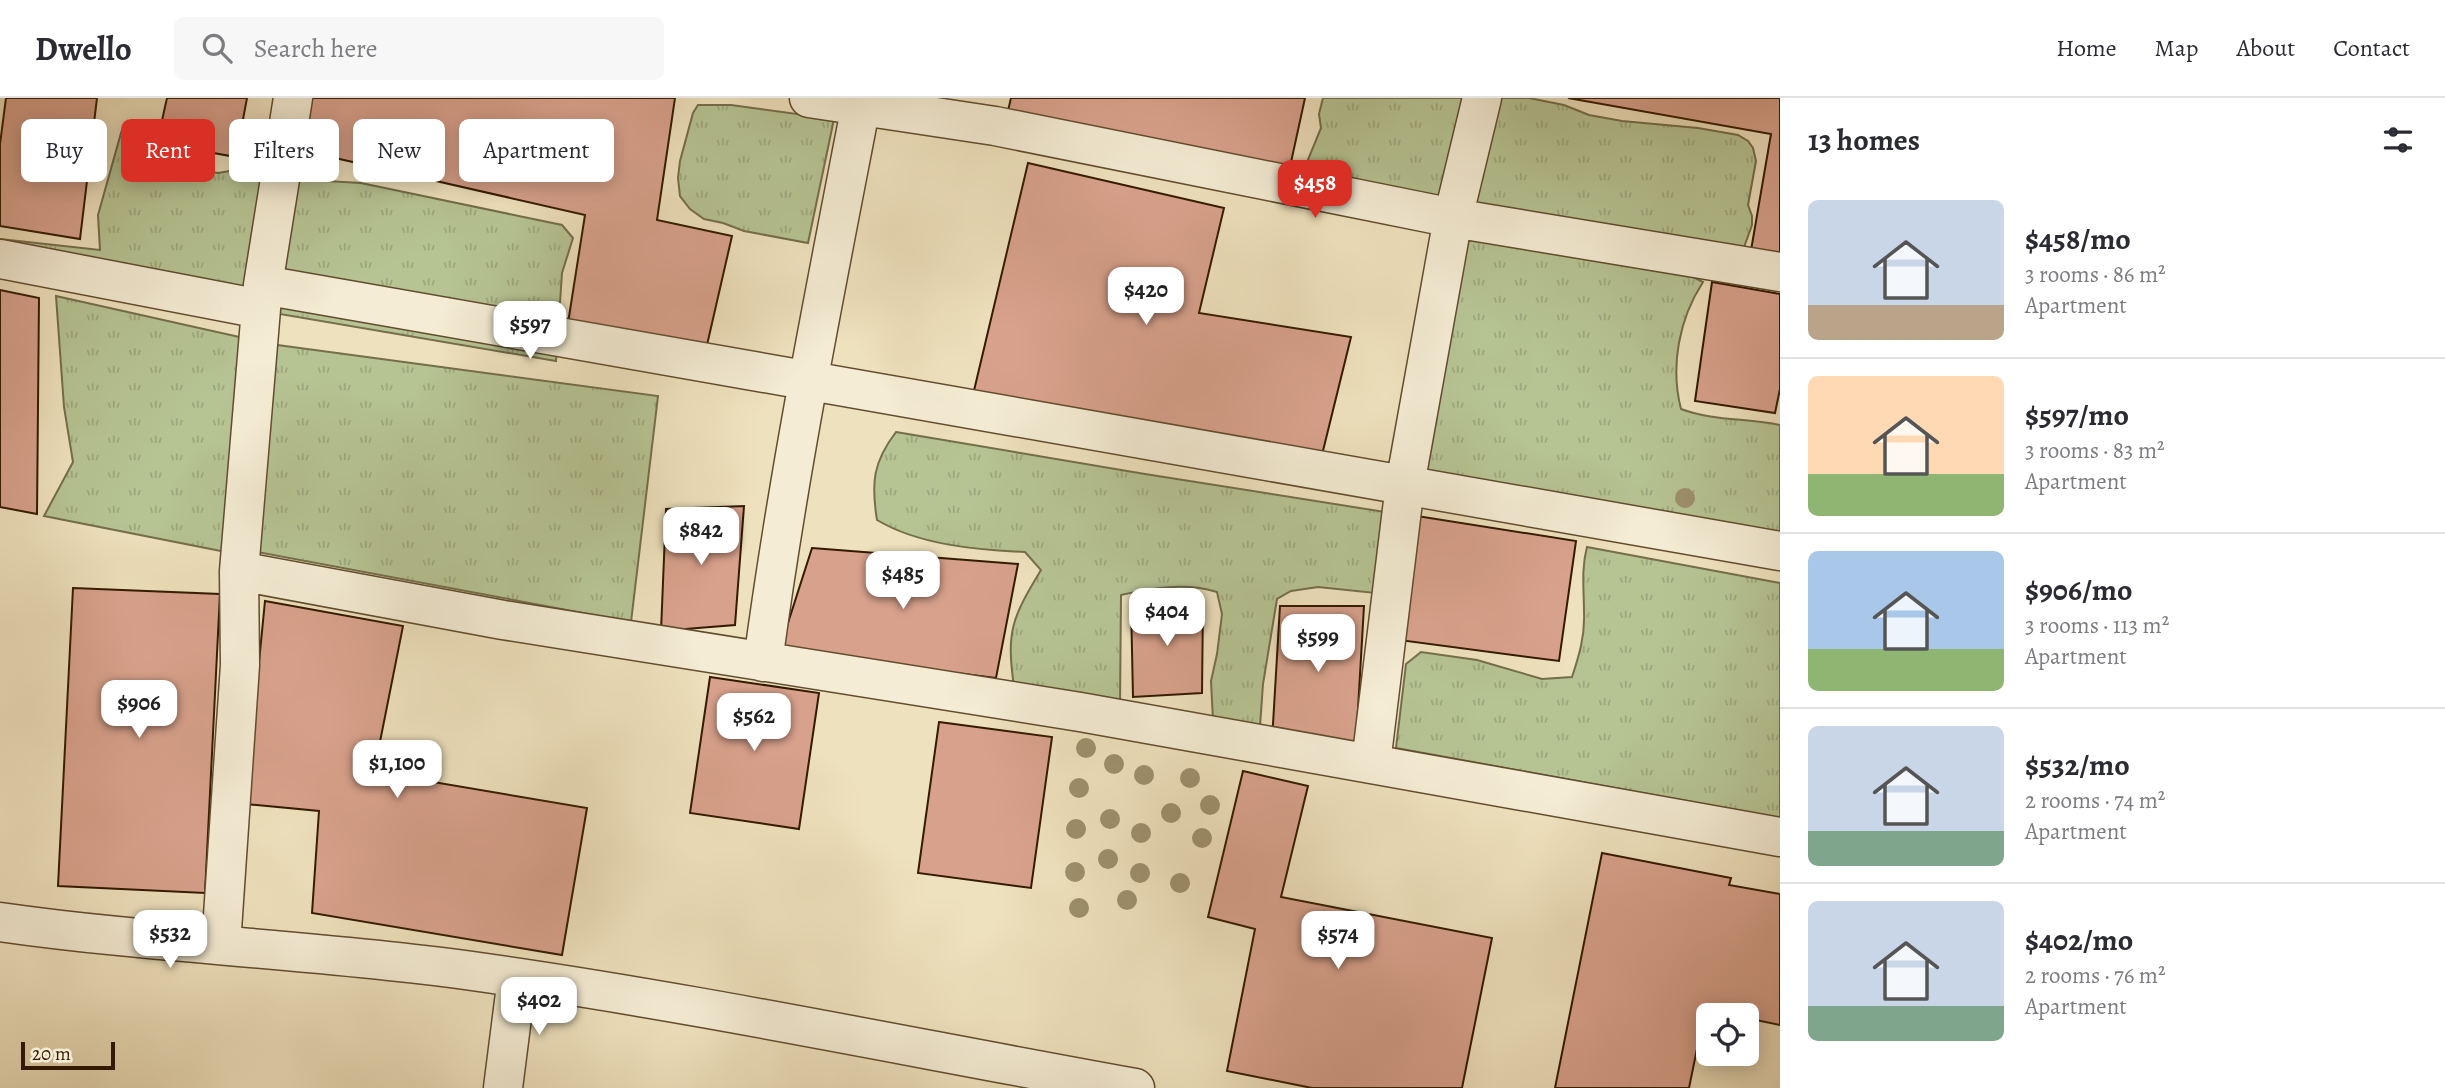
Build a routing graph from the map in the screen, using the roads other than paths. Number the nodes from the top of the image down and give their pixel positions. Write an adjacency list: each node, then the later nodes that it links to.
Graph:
1 (293, 98): 9 (street)
2 (808, 98): 4 (street)
3 (1482, 98): 6 (street)
4 (861, 105): 5 (street); 10 (street)
5 (998, 112): 6 (street)
6 (1453, 218): 8 (street); 11 (street)
7 (0, 259): 9 (street)
8 (1780, 272)
9 (262, 297): 10 (street); 13 (street)
10 (806, 381): 11 (street); 14 (street)
11 (1405, 485): 12 (street); 15 (street)
12 (1780, 551)
13 (239, 570): 14 (street); 18 (street)
14 (763, 662): 15 (street)
15 (1371, 764): 16 (street)
16 (1780, 837)
17 (0, 922): 18 (street)
18 (221, 945): 19 (street)
19 (517, 978): 20 (street); 21 (street)
20 (503, 1088)
21 (1135, 1088)

